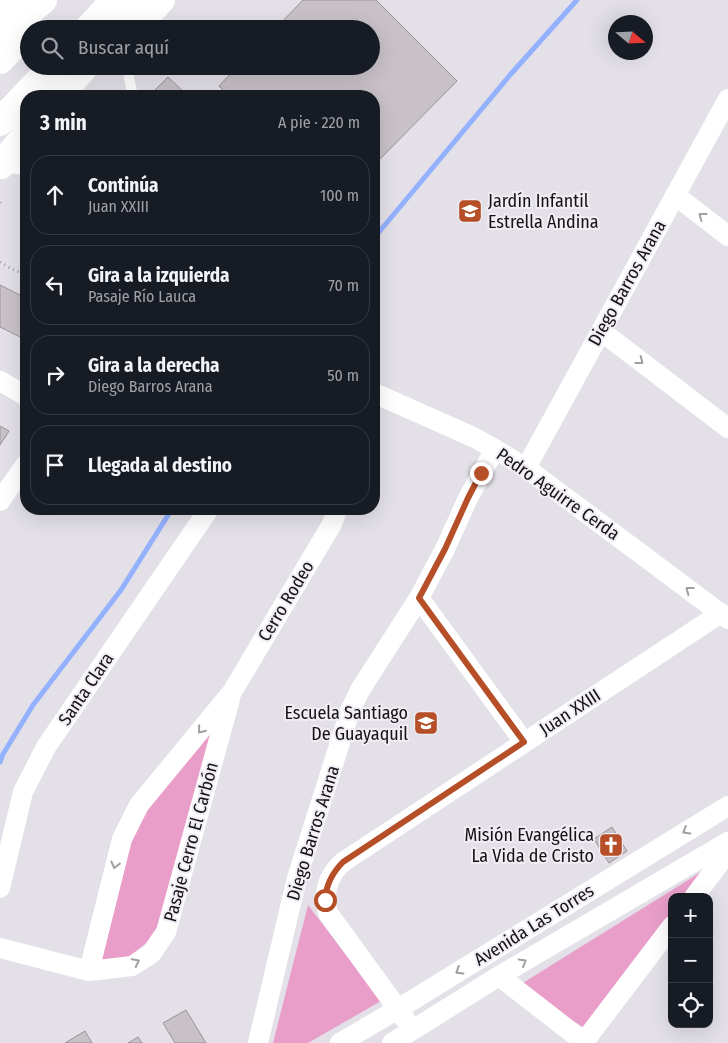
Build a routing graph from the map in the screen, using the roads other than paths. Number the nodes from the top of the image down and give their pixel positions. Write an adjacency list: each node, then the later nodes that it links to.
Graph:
1 (13, 0): 6 (main road)
2 (43, 0): 10 (main road)
3 (59, 0): 8 (main road)
4 (115, 0): 9 (main road)
5 (161, 0): 7 (main road)
6 (0, 13)
7 (138, 19)
8 (40, 20)
9 (96, 20)
10 (0, 36)
11 (20, 40): 12 (main road)
12 (0, 60)
13 (44, 75): 17 (main road)
14 (76, 75): 18 (main road)
15 (88, 75): 19 (main road)
16 (130, 75): 20 (lane)
17 (30, 90)
18 (64, 90)
19 (74, 90)
20 (132, 90)
21 (728, 99): 26 (street, Diego Barros Arana)
22 (20, 101): 23 (main road)
23 (0, 122)
24 (20, 152): 25 (main road)
25 (14, 167)
26 (675, 195): 27 (street, one-way to 26); 28 (street, Diego Barros Arana)
27 (728, 236)
28 (601, 331): 32 (street, one-way to 32); 34 (street, Diego Barros Arana)
29 (0, 381): 30 (street)
30 (20, 393)
31 (380, 396): 33 (street, Pedro Aguirre Cerda)
32 (728, 428)
33 (495, 449): 34 (street, Pedro Aguirre Cerda); 39 (street, Diego Barros Arana)
34 (526, 468): 40 (street, Pedro Aguirre Cerda, one-way to 34)
35 (20, 473): 36 (street)
36 (0, 501)
37 (205, 515): 46 (street, Santa Clara)
38 (335, 515): 41 (street, Cerro Rodeo)
39 (419, 598): 42 (street); 54 (street, Diego Barros Arana)
40 (724, 616): 42 (street, Juan XXIII)
41 (232, 692): 50 (street, one-way to 50); 50 (street, Pasaje Cerro El Carbón, one-way to 41)
42 (524, 742): 52 (street, Juan XXIII)
43 (728, 806): 52 (street, Avenida Las Torres, one-way to 52)
44 (728, 842): 51 (street, Avenida Las Torres, one-way to 44)
45 (728, 852): 47 (street)
46 (0, 888)
47 (697, 893)
48 (668, 931): 57 (street)
49 (0, 948): 50 (street)
50 (89, 971)
51 (500, 976): 53 (street, Avenida Las Torres); 57 (street)
52 (398, 1008): 53 (street); 55 (street, Avenida Las Torres)
53 (413, 1030): 56 (street, Avenida Las Torres)
54 (258, 1043)
55 (340, 1043)
56 (392, 1043)
57 (583, 1043)

